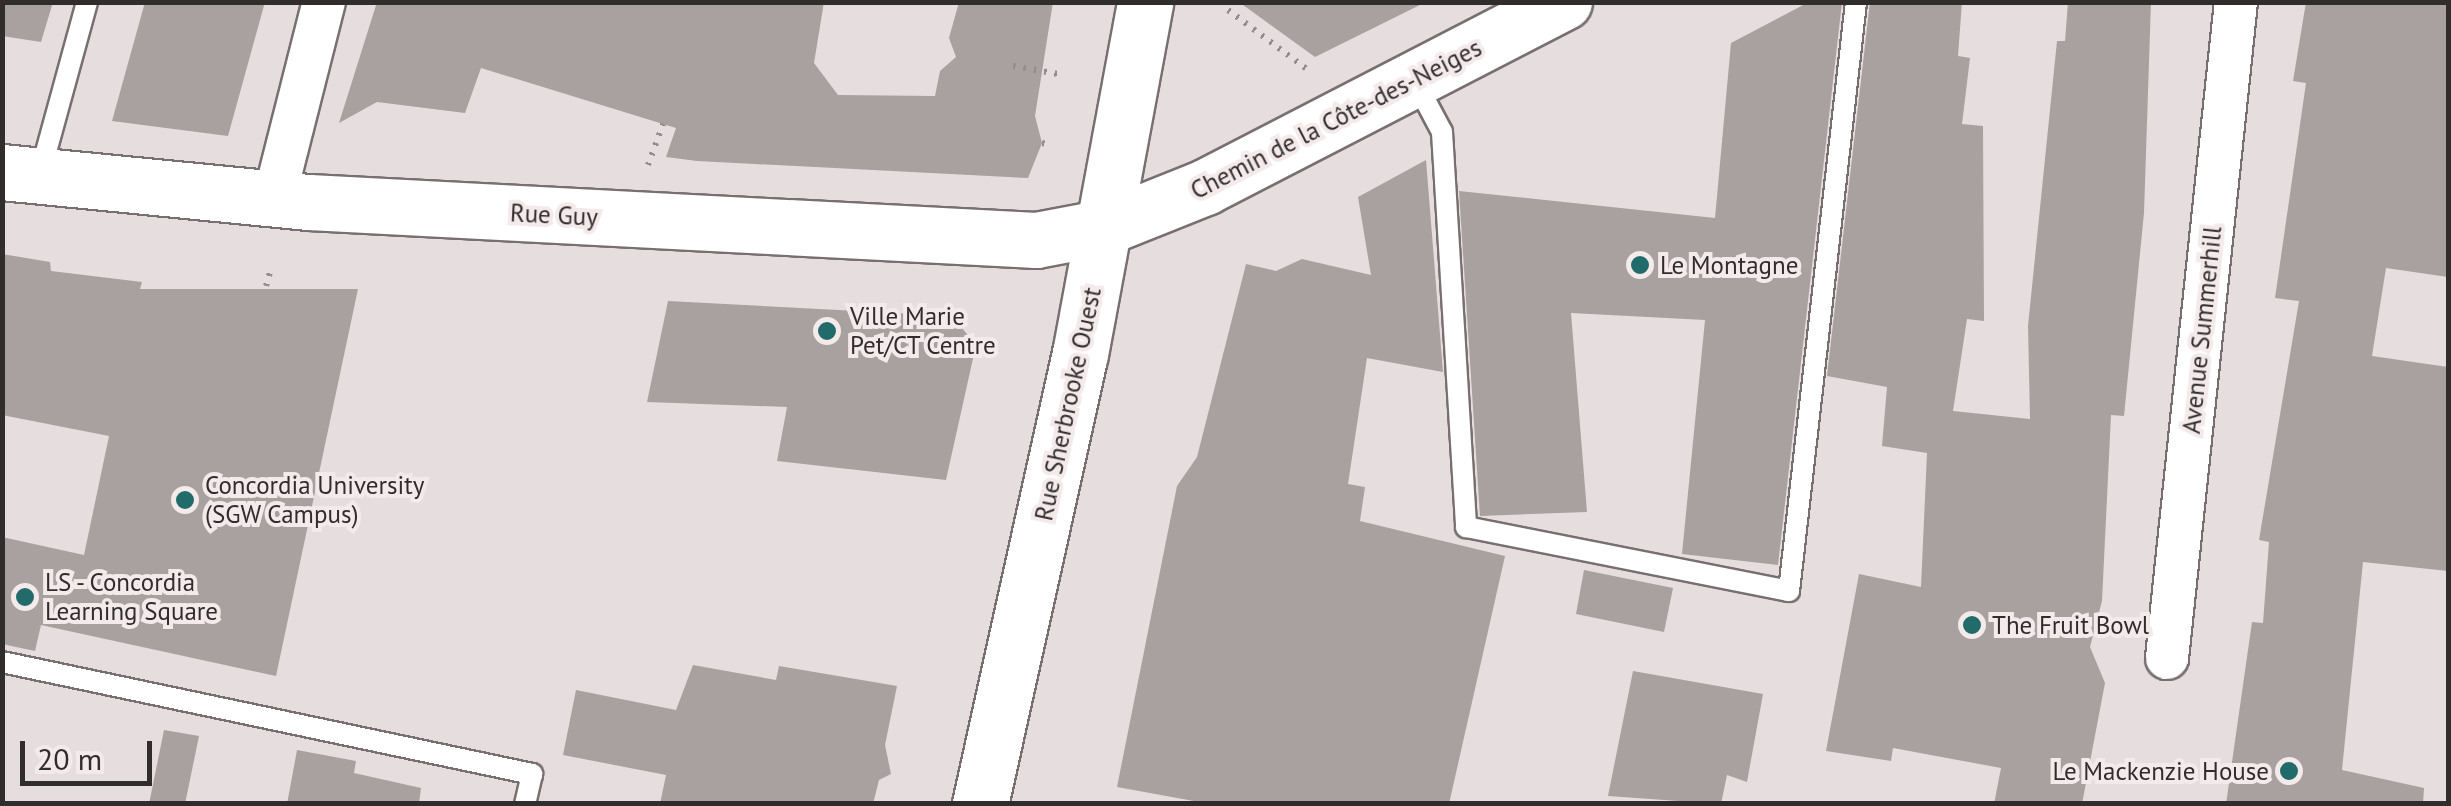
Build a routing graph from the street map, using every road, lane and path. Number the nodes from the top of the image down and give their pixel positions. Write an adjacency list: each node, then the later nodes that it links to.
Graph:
1 (87, 2): 16 (lane)
2 (324, 2): 17 (street)
3 (1144, 2): 18 (main road, Rue Sherbrooke Ouest)
4 (1564, 2): 13 (main road, Chemin de la Côte-des-Neiges)
5 (1856, 2): 13 (lane)
6 (2236, 2): 21 (street, Avenue Summerhill)
7 (1228, 10): 9 (path)
8 (1295, 43): 9 (path)
9 (1287, 54): 11 (path)
10 (1013, 66): 12 (path)
11 (1307, 69)
12 (1058, 74)
13 (1414, 79): 18 (main road, Chemin de la Côte-des-Neiges)
14 (662, 124): 15 (path)
15 (648, 166)
16 (21, 174): 17 (main road, Rue Guy)
17 (274, 199): 18 (main road, Rue Guy)
18 (1105, 227): 24 (main road, Rue Sherbrooke Ouest)
19 (270, 272): 20 (path)
20 (266, 286)
21 (2167, 658)
22 (2, 662): 23 (lane)
23 (525, 804)
24 (980, 804)

